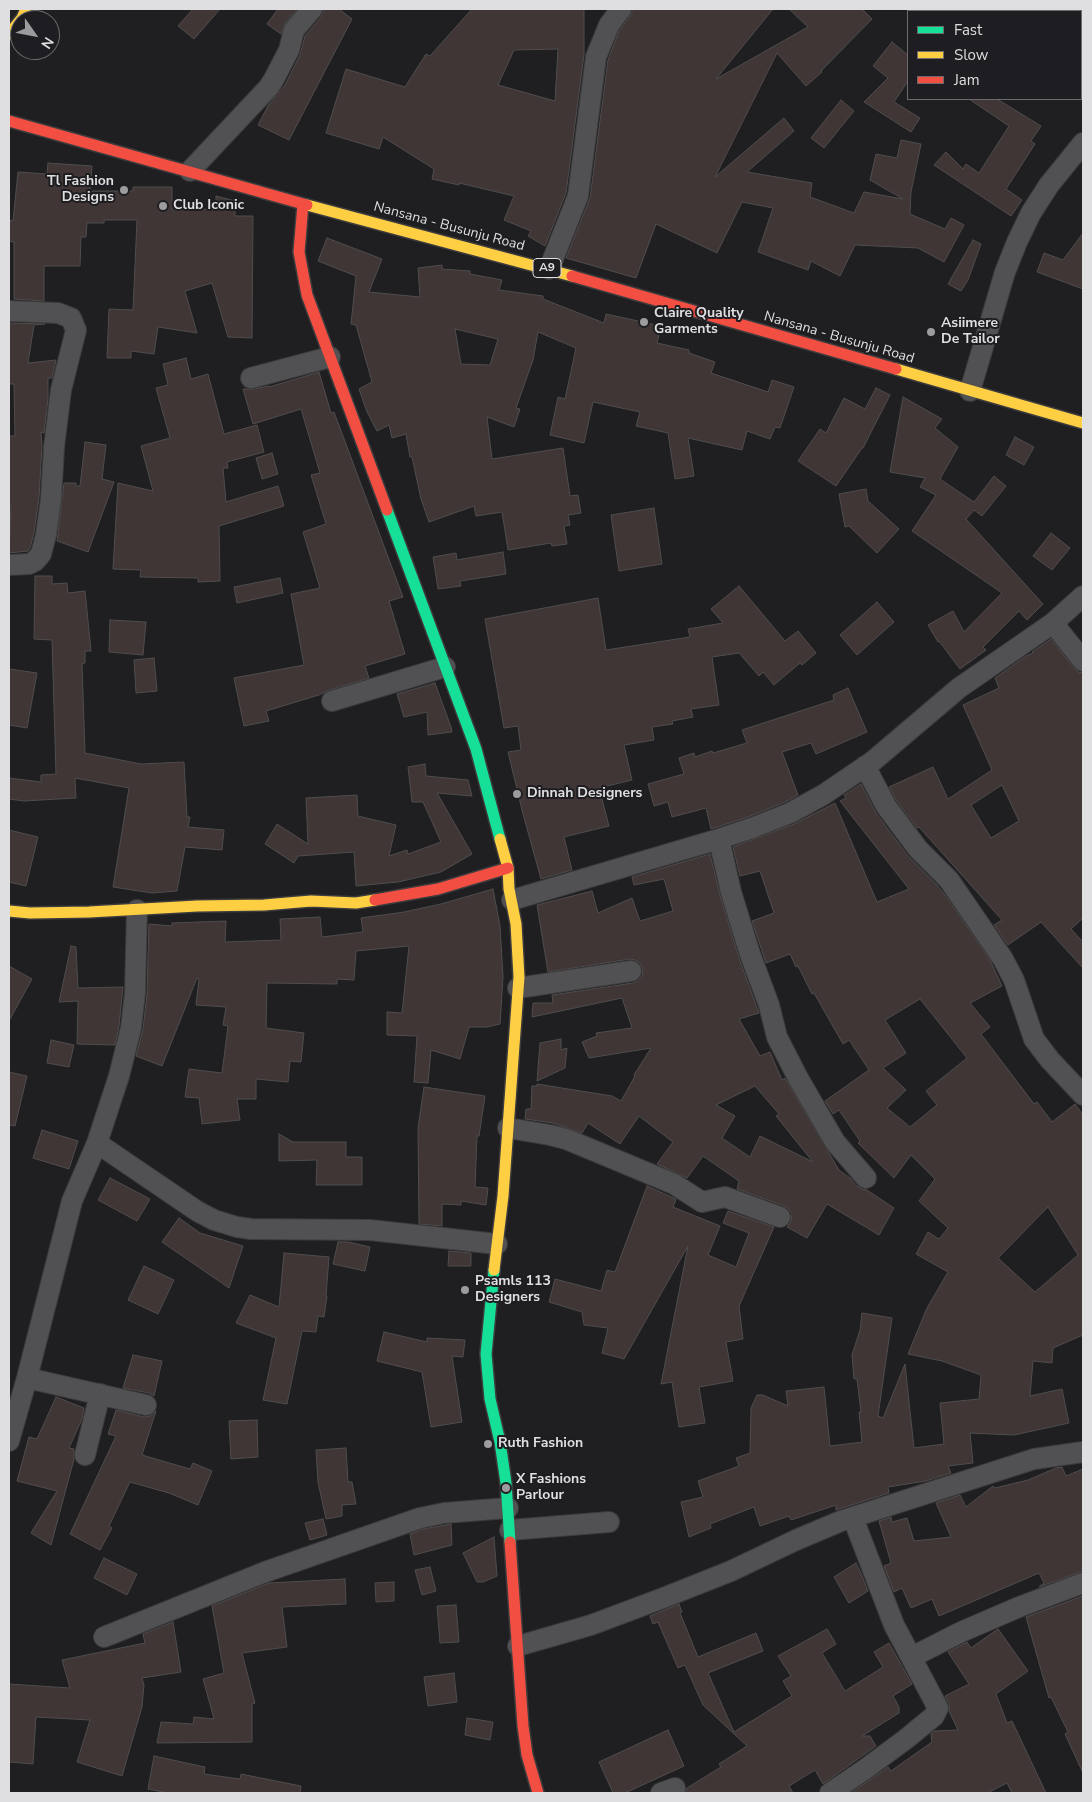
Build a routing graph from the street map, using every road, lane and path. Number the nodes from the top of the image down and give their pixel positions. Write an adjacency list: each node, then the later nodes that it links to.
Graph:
1 (26, 9): 4 (street)
2 (312, 9): 7 (street)
3 (621, 9): 9 (street)
4 (9, 34)
5 (9, 121): 7 (street, Nansana - Busunju Road / A9)
6 (1083, 143): 13 (street)
7 (190, 171): 8 (street, Nansana - Busunju Road / A9)
8 (303, 204): 9 (street, Nansana - Busunju Road / A9); 11 (street)
9 (549, 269): 13 (street, Nansana - Busunju Road / A9)
10 (9, 311): 15 (street)
11 (330, 357): 12 (street); 19 (street)
12 (251, 378)
13 (970, 391): 14 (street, Nansana - Busunju Road / A9)
14 (1083, 423)
15 (9, 565)
16 (1083, 596): 17 (street)
17 (1053, 623): 18 (street); 21 (street)
18 (1083, 661)
19 (446, 667): 20 (street); 23 (street)
20 (332, 701)
21 (865, 766): 22 (street); 29 (street)
22 (719, 839): 24 (street); 32 (street)
23 (508, 868): 24 (street); 25 (street)
24 (512, 900): 28 (street)
25 (137, 910): 26 (street); 31 (street)
26 (9, 911)
27 (630, 970): 28 (street)
28 (518, 988): 30 (street)
29 (1083, 1095)
30 (508, 1128): 33 (street); 34 (street)
31 (97, 1143): 34 (street); 35 (street)
32 (866, 1178)
33 (780, 1218)
34 (497, 1244): 41 (street)
35 (27, 1378): 36 (street); 38 (street)
36 (100, 1394): 37 (street); 40 (street)
37 (146, 1404)
38 (9, 1441)
39 (1083, 1452): 42 (street)
40 (85, 1455)
41 (508, 1508): 44 (street); 46 (street)
42 (852, 1518): 47 (street); 48 (street)
43 (610, 1522): 44 (street)
44 (510, 1530): 47 (street)
45 (1083, 1583): 48 (street)
46 (104, 1637)
47 (518, 1646): 49 (street)
48 (912, 1657): 50 (street)
49 (538, 1793)
50 (830, 1793)

